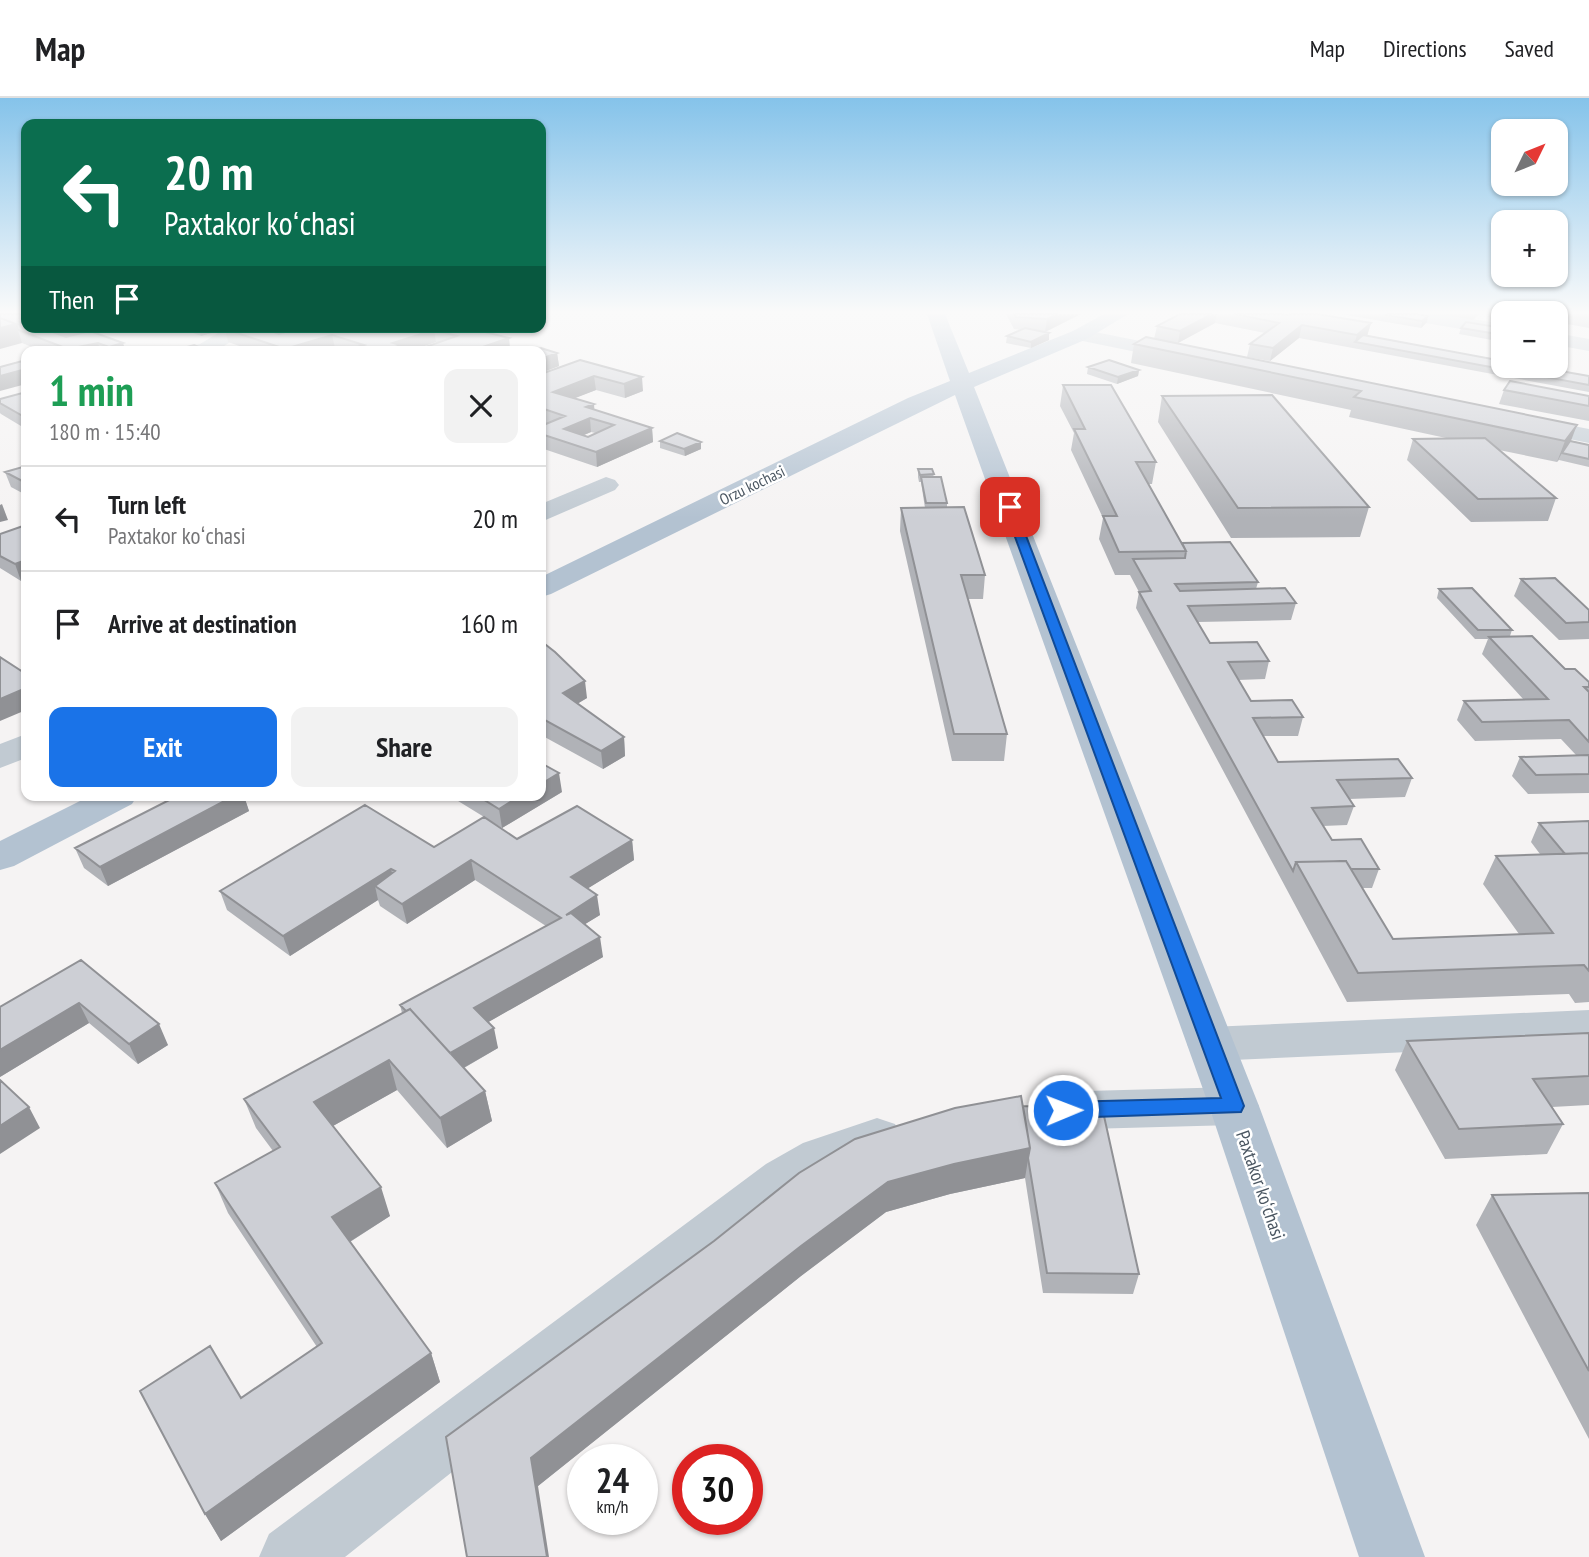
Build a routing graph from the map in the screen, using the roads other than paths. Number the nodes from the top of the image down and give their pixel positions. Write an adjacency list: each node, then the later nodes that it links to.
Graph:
1 (964, 383): 6 (main road, Orzu kochasi); 12 (main road, Paxtakor koʻchasi)
2 (1495, 417): 3 (street)
3 (1589, 436)
4 (606, 485): 5 (street)
5 (546, 512)
6 (546, 586)
7 (21, 747): 8 (street)
8 (0, 757)
9 (110, 801): 10 (main road)
10 (0, 857)
11 (1589, 1027): 12 (street)
12 (1210, 1044): 13 (main road, Paxtakor koʻchasi)
13 (1234, 1106): 14 (street); 17 (main road, Paxtakor koʻchasi)
14 (1000, 1115)
15 (924, 1125): 16 (street)
16 (292, 1557)
17 (1392, 1557)

